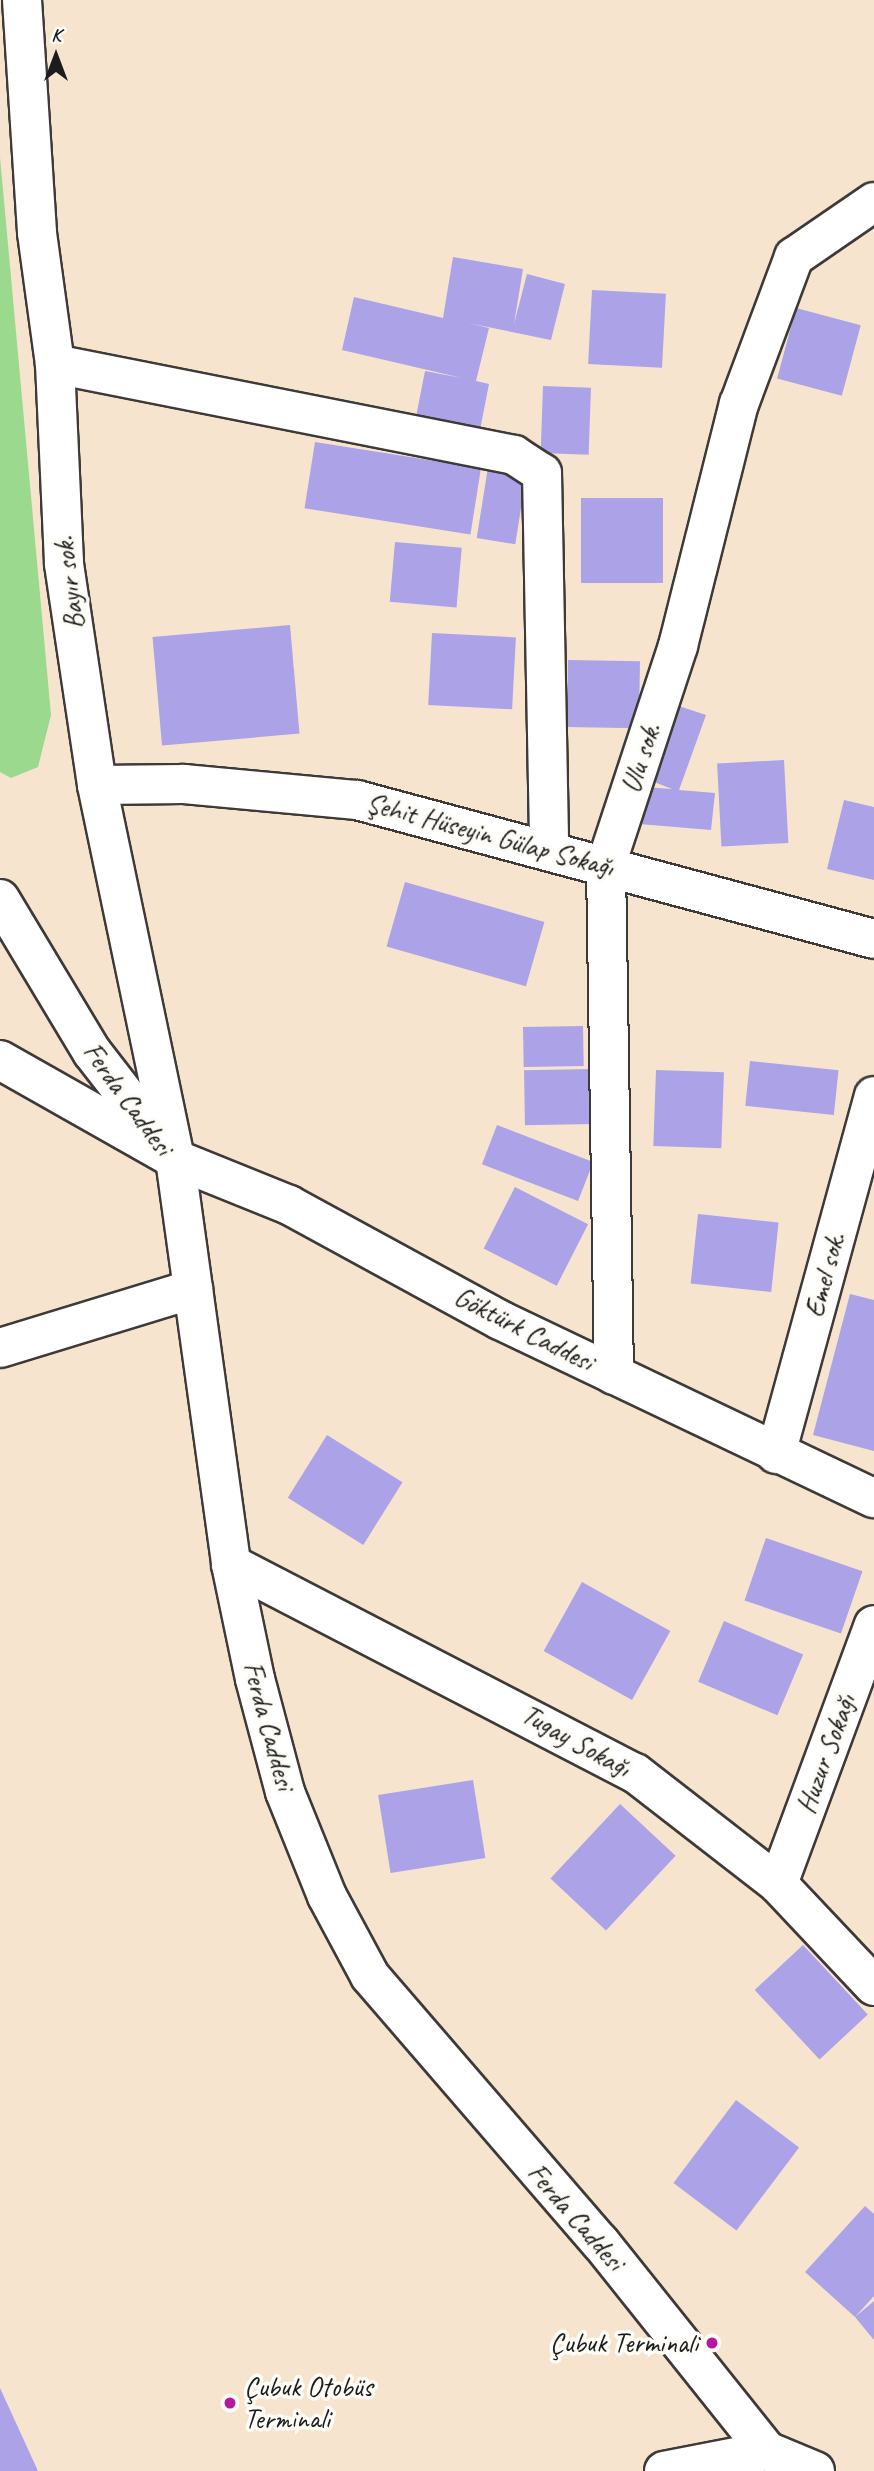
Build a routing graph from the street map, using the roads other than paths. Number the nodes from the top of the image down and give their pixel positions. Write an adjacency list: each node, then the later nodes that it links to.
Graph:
1 (22, 0): 3 (street, Bayır sok.)
2 (874, 202): 6 (street, Ulu sok.)
3 (55, 364): 4 (street, Bayır sok.); 5 (street)
4 (97, 785): 5 (street, Şehit Hüseyin Gülap Sokağı); 11 (street, Bayır sok.)
5 (549, 849): 6 (street, Şehit Hüseyin Gülap Sokağı)
6 (606, 865): 8 (street, Şehit Hüseyin Gülap Sokağı); 14 (street, Ulu sok.)
7 (0, 899): 11 (street, Ferda Caddesi)
8 (874, 939)
9 (0, 1059): 11 (street, Göktürk Caddesi)
10 (874, 1096): 15 (street, Emel sok.)
11 (175, 1159): 12 (street, Ferda Caddesi); 14 (street, Göktürk Caddesi)
12 (192, 1289): 13 (street); 17 (street, Ferda Caddesi)
13 (0, 1348)
14 (614, 1375): 15 (street, Göktürk Caddesi)
15 (776, 1454): 16 (street, Göktürk Caddesi)
16 (874, 1497)
17 (231, 1564): 19 (street, Tugay Sokağı); 21 (street, Ferda Caddesi)
18 (874, 1625): 19 (street, Huzur Sokağı)
19 (778, 1884): 20 (street, Tugay Sokağı)
20 (874, 1986)
21 (767, 2451): 22 (street); 23 (street)
22 (664, 2471)
23 (815, 2471)

